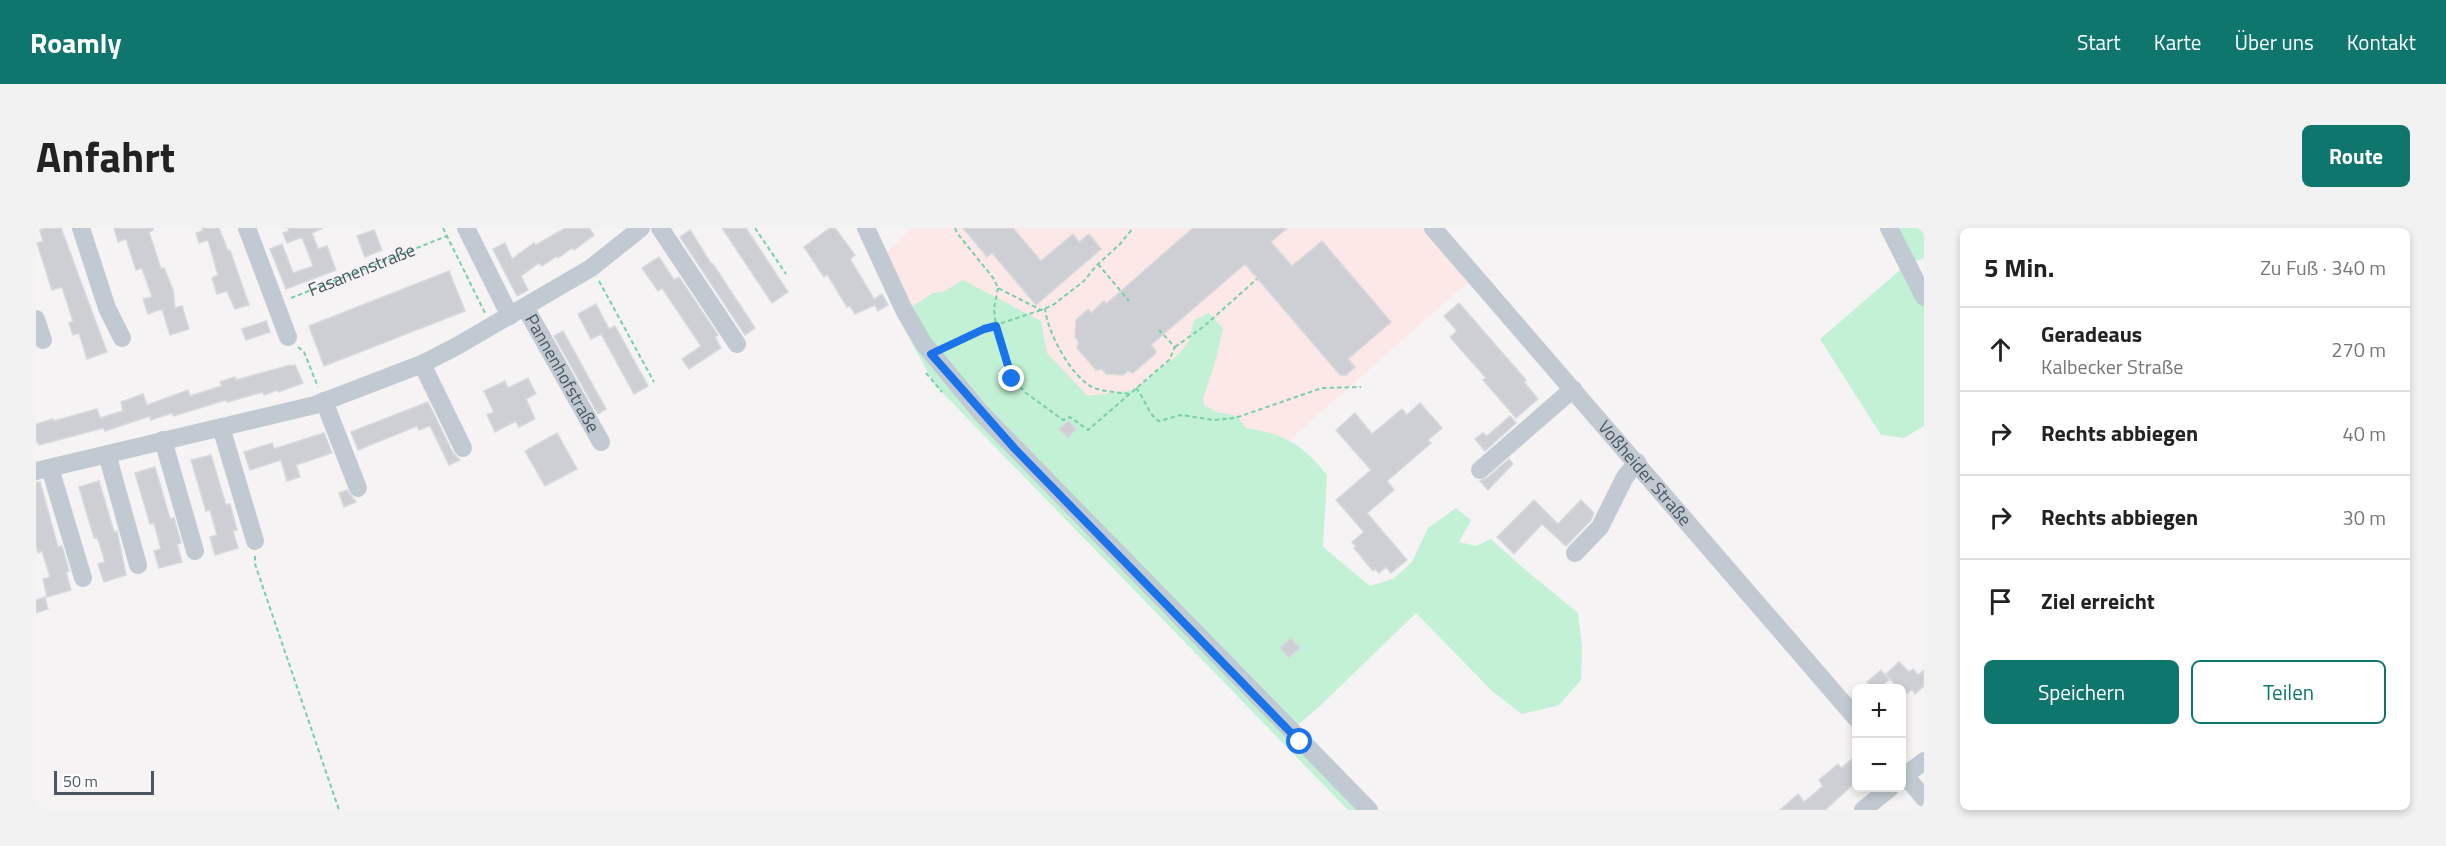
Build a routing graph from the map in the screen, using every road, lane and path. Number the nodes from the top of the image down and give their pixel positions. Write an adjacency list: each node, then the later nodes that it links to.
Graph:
1 (81, 228): 29 (street)
2 (247, 228): 21 (street)
3 (443, 228): 13 (path)
4 (466, 228): 23 (street)
5 (641, 228): 15 (street, Pannenhofstraße)
6 (660, 228): 31 (street)
7 (755, 228): 16 (path)
8 (866, 228): 33 (street)
9 (956, 228): 18 (path)
10 (1133, 228): 14 (path)
11 (1433, 228): 38 (street, Voßheider Straße)
12 (1888, 228): 19 (street)
13 (447, 236): 21 (path, Fasanenstraße); 26 (path)
14 (1098, 264): 20 (path); 22 (path)
15 (591, 267): 23 (street, Pannenhofstraße); 35 (path)
16 (786, 274)
17 (1257, 279): 32 (path)
18 (998, 288): 22 (path); 25 (path)
19 (1924, 297)
20 (1129, 301)
21 (276, 303): 28 (street)
22 (1043, 309): 25 (path); 39 (path)
23 (517, 311): 26 (street, Pannenhofstraße); 43 (street, Pannenhofstraße)
24 (36, 319): 30 (street)
25 (996, 326): 33 (path); 39 (path)
26 (490, 327): 34 (street, Pannenhofstraße)
27 (1159, 330): 32 (path)
28 (288, 337): 40 (path)
29 (122, 338)
30 (43, 340)
31 (738, 344)
32 (1175, 347): 37 (path)
33 (931, 354): 62 (street)
34 (422, 363): 40 (street, Pannenhofstraße); 44 (street)
35 (654, 382)
36 (1360, 387): 37 (path)
37 (1136, 388): 39 (path)
38 (1573, 389): 46 (street, Voßheider Straße); 48 (street)
39 (1129, 394)
40 (324, 401): 41 (street, Pannenhofstraße); 49 (street)
41 (221, 427): 42 (street, Pannenhofstraße); 50 (street)
42 (163, 440): 45 (street, Pannenhofstraße); 51 (street)
43 (601, 442)
44 (463, 448)
45 (107, 454): 47 (street, Pannenhofstraße); 53 (street)
46 (1637, 462): 52 (street); 55 (street, Voßheider Straße)
47 (43, 470): 54 (street, Pannenhofstraße)
48 (1480, 470)
49 (358, 488)
50 (255, 541): 61 (path)
51 (195, 551)
52 (1575, 553)
53 (138, 565)
54 (83, 578)
55 (1852, 712)
56 (1924, 761): 57 (street)
57 (1906, 773)
58 (1906, 778): 60 (street)
59 (1885, 792): 63 (street)
60 (1924, 798)
61 (339, 810)
62 (1369, 810)
63 (1863, 810)

